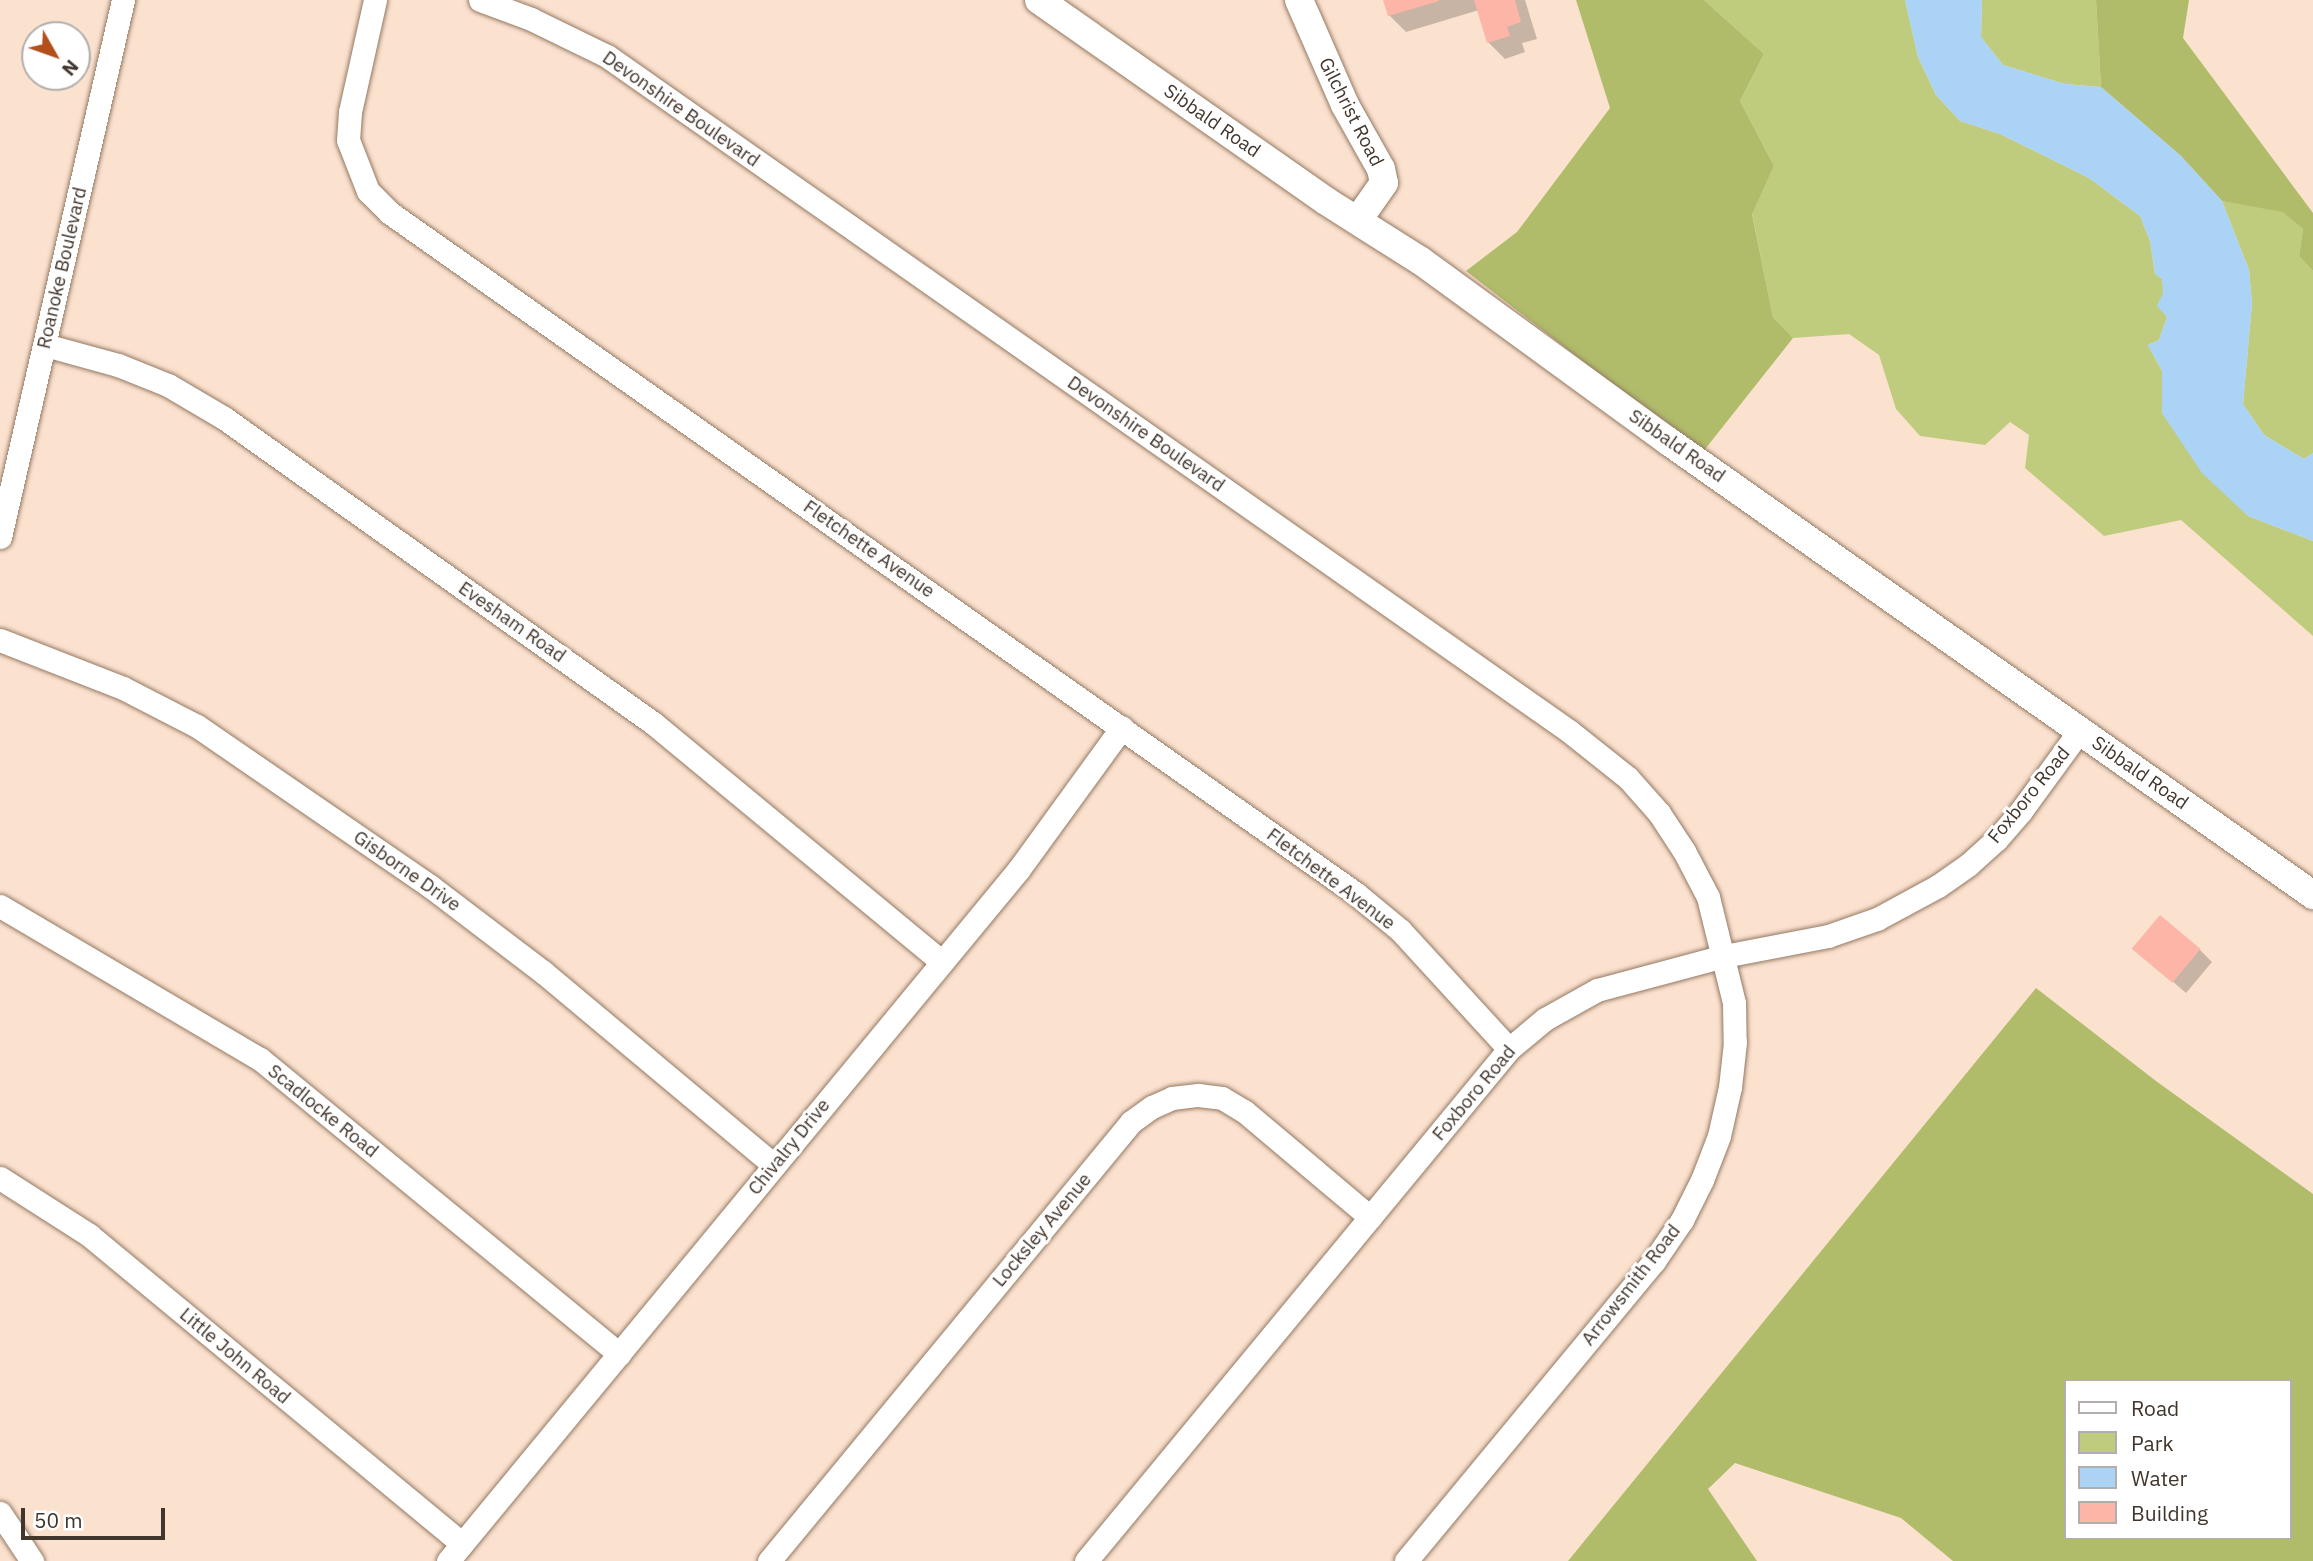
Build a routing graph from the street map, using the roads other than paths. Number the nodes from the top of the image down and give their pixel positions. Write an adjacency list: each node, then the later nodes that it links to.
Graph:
1 (123, 0): 7 (street, Roanoke Boulevard)
2 (374, 0): 10 (street, Fletchette Avenue)
3 (480, 0): 14 (street, Devonshire Boulevard)
4 (1038, 0): 6 (street, Sibbald Road)
5 (1299, 0): 6 (street, Gilchrist Road)
6 (1357, 220): 11 (street, Sibbald Road)
7 (45, 345): 8 (street, Roanoke Boulevard); 15 (street, Evesham Road)
8 (0, 537)
9 (0, 640): 17 (street, Gisborne Drive)
10 (1122, 727): 15 (street, Chivalry Drive); 16 (street, Fletchette Avenue)
11 (2080, 730): 12 (street, Sibbald Road); 14 (street, Foxboro Road)
12 (2313, 895)
13 (0, 906): 20 (street, Scadlocke Road)
14 (1724, 956): 16 (street, Foxboro Road); 26 (street, Arrowsmith Road)
15 (941, 961): 17 (street, Chivalry Drive)
16 (1509, 1049): 19 (street, Foxboro Road)
17 (774, 1165): 20 (street, Chivalry Drive)
18 (0, 1178): 22 (street, Little John Road)
19 (1370, 1217): 24 (street, Locksley Avenue); 25 (street, Foxboro Road)
20 (618, 1354): 22 (street, Chivalry Drive)
21 (0, 1513): 23 (street)
22 (455, 1552)
23 (32, 1561)
24 (769, 1561)
25 (1086, 1561)
26 (1406, 1561)

